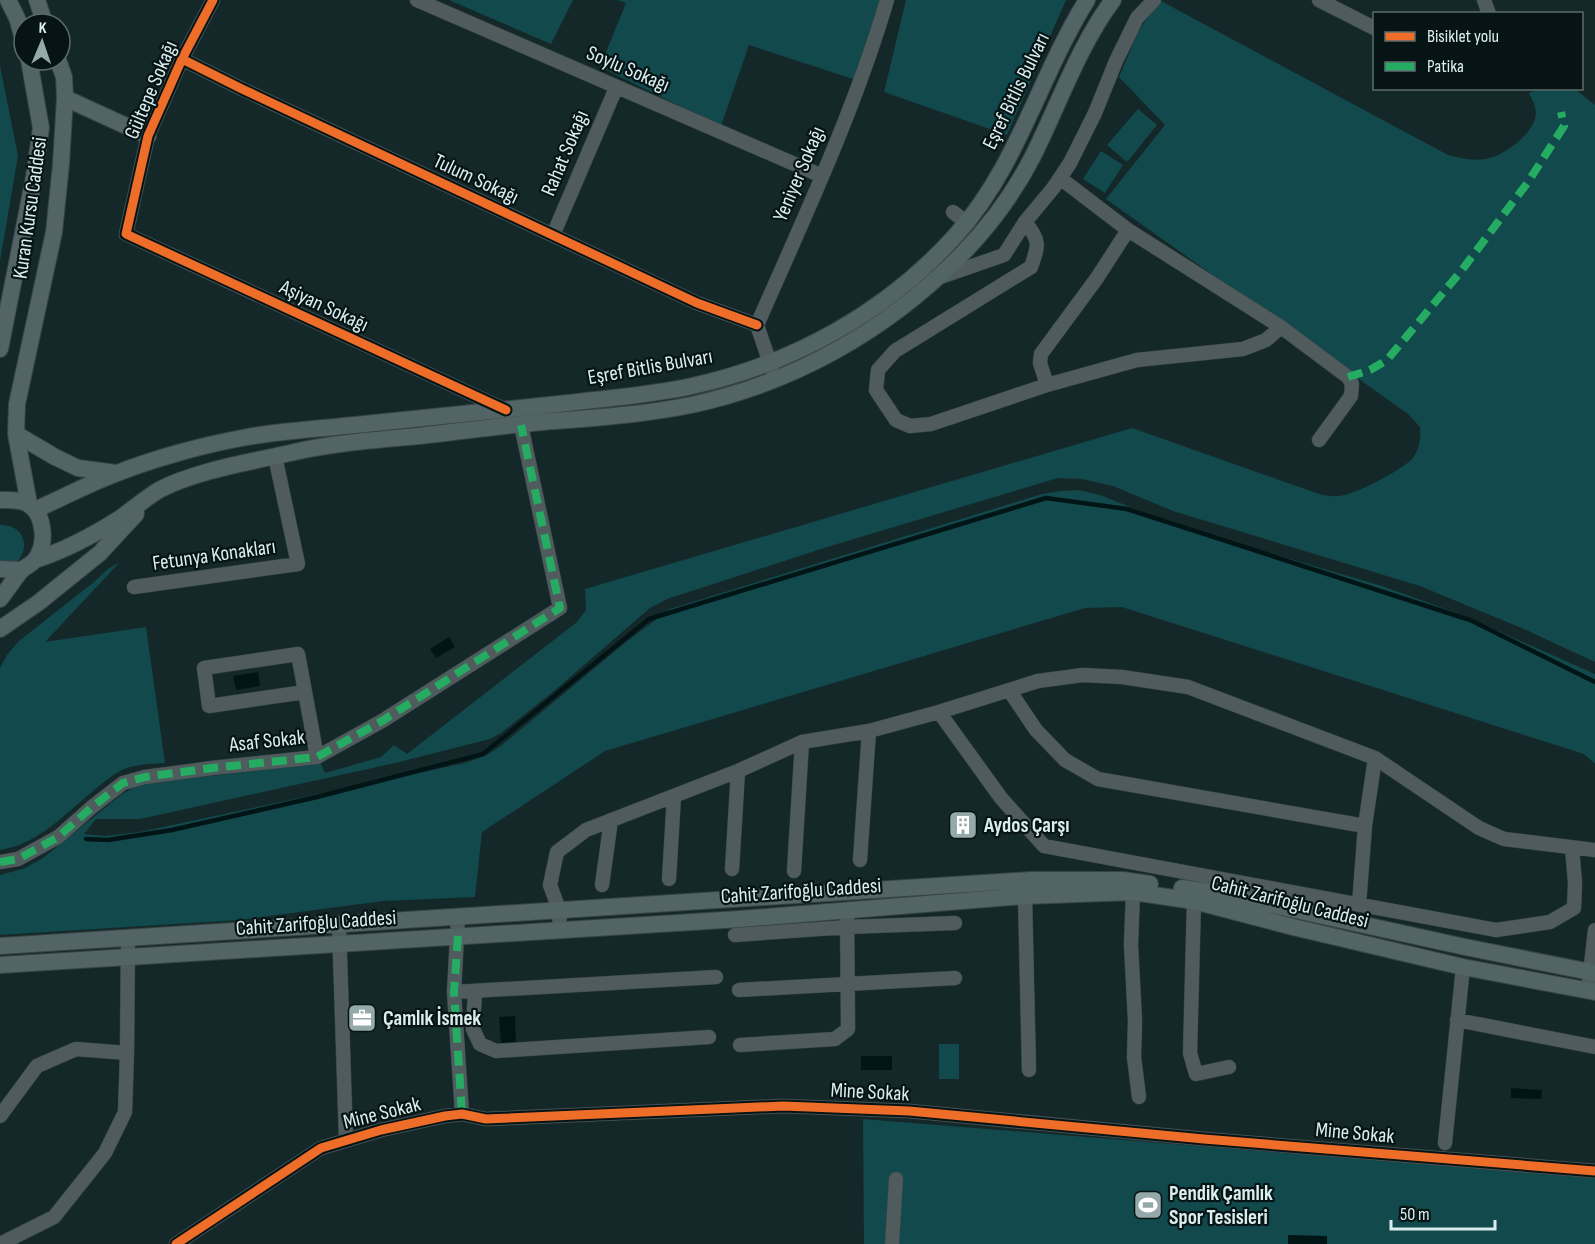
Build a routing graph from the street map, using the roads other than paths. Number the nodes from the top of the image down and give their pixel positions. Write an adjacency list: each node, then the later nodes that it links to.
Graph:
1 (213, 0): 9 (street, Gültepe Sokağı)
2 (417, 0): 12 (street, Soylu Sokağı)
3 (887, 0): 15 (street, Yeniyer Sokağı)
4 (1088, 0): 19 (main road, Eşref Bitlis Bulvarı)
5 (1113, 0): 23 (main road, Eşref Bitlis Bulvarı)
6 (1154, 0): 16 (street)
7 (1319, 0): 8 (street)
8 (1373, 27)
9 (182, 58): 14 (street, Gültepe Sokağı); 22 (street, Tulum Sokağı)
10 (32, 72): 26 (main road, Kuran Kursu Caddesi)
11 (62, 72): 13 (main road, Kuran Kursu Caddesi)
12 (616, 87): 15 (street, Soylu Sokağı); 22 (street, Rahat Sokağı)
13 (65, 98): 14 (main road); 32 (main road, Kuran Kursu Caddesi)
14 (148, 136): 21 (street, Gültepe Sokağı)
15 (822, 176): 24 (street, Yeniyer Sokağı)
16 (1060, 178): 18 (street); 20 (street)
17 (952, 212): 19 (street)
18 (1025, 222): 23 (street); 29 (street)
19 (967, 223): 27 (main road, Eşref Bitlis Bulvarı)
20 (1128, 230): 25 (street); 29 (street)
21 (126, 234): 30 (street, Aşiyan Sokağı)
22 (553, 235): 24 (street, Tulum Sokağı)
23 (936, 279): 28 (main road, Eşref Bitlis Bulvarı)
24 (758, 325): 27 (street)
25 (1281, 327): 29 (street); 33 (street)
26 (0, 349)
27 (769, 362): 28 (street); 30 (main road, Eşref Bitlis Bulvarı)
28 (776, 379): 31 (main road, Eşref Bitlis Bulvarı)
29 (1047, 385)
30 (506, 410): 35 (main road, Eşref Bitlis Bulvarı)
31 (521, 425): 34 (main road, Eşref Bitlis Bulvarı); 49 (street, Asaf Sokak)
32 (16, 434): 35 (main road); 38 (main road, Kuran Kursu Caddesi)
33 (1319, 440)
34 (276, 456): 36 (main road, Eşref Bitlis Bulvarı); 41 (street, Fetunya Konakları)
35 (116, 473): 38 (main road, Eşref Bitlis Bulvarı)
36 (158, 491): 39 (main road); 43 (main road)
37 (0, 500): 38 (main road)
38 (32, 507): 39 (main road, Kuran Kursu Caddesi)
39 (28, 565): 40 (main road); 42 (main road)
40 (0, 569)
41 (134, 587)
42 (0, 599)
43 (0, 629)
44 (1009, 690): 46 (street); 50 (street); 54 (street)
45 (305, 692): 45 (street); 49 (street)
46 (939, 712): 47 (street); 66 (street)
47 (869, 731): 48 (street); 57 (street)
48 (802, 742): 51 (street); 60 (street)
49 (317, 757): 58 (street, Asaf Sokak)
50 (1375, 758): 54 (street); 55 (street)
51 (738, 771): 52 (street); 59 (street)
52 (674, 796): 53 (street); 61 (street)
53 (611, 820): 62 (street); 67 (street)
54 (1365, 826): 66 (street)
55 (1572, 848): 56 (street); 66 (street)
56 (1595, 850)
57 (860, 860)
58 (0, 862)
59 (732, 869)
60 (794, 871)
61 (669, 879)
62 (602, 885)
63 (1133, 892): 64 (main road, Cahit Zarifoğlu Caddesi); 65 (main road, Cahit Zarifoğlu Caddesi); 97 (street)
64 (1025, 896): 69 (main road, Cahit Zarifoğlu Caddesi); 96 (street)
65 (1194, 901): 81 (main road, Cahit Zarifoğlu Caddesi); 95 (street)
66 (1359, 905)
67 (560, 912): 68 (main road, Cahit Zarifoğlu Caddesi); 72 (street); 82 (main road, Cahit Zarifoğlu Caddesi)
68 (458, 918): 71 (main road, Cahit Zarifoğlu Caddesi); 75 (street)
69 (847, 919): 70 (street); 72 (main road, Cahit Zarifoğlu Caddesi); 74 (street); 85 (street)
70 (955, 922)
71 (339, 925): 76 (main road, Cahit Zarifoğlu Caddesi); 77 (street)
72 (559, 930): 75 (main road, Cahit Zarifoğlu Caddesi)
73 (1595, 930): 82 (street)
74 (735, 935)
75 (458, 936): 77 (main road, Cahit Zarifoğlu Caddesi); 88 (street)
76 (128, 939): 78 (main road, Cahit Zarifoğlu Caddesi); 79 (street)
77 (339, 944): 79 (main road, Cahit Zarifoğlu Caddesi); 100 (street)
78 (0, 946)
79 (128, 957): 80 (main road, Cahit Zarifoğlu Caddesi); 94 (street)
80 (0, 965)
81 (1463, 967): 89 (main road, Cahit Zarifoğlu Caddesi); 90 (street)
82 (1592, 972): 89 (street)
83 (716, 977): 87 (street)
84 (955, 978): 85 (street)
85 (848, 984): 86 (street); 92 (street)
86 (739, 990)
87 (475, 991): 88 (street); 91 (street)
88 (454, 992): 98 (street)
89 (1592, 992)
90 (1457, 1020): 93 (street); 101 (street)
91 (709, 1037)
92 (740, 1045)
93 (1595, 1047)
94 (128, 1053): 99 (street); 104 (street)
95 (1229, 1067)
96 (1029, 1070)
97 (1139, 1097)
98 (462, 1114): 100 (street, Mine Sokak); 102 (street, Mine Sokak)
99 (0, 1116)
100 (346, 1140): 105 (street, Mine Sokak)
101 (1445, 1143)
102 (1595, 1171)
103 (896, 1179): 106 (street)
104 (0, 1244)
105 (176, 1244)
106 (892, 1244)

